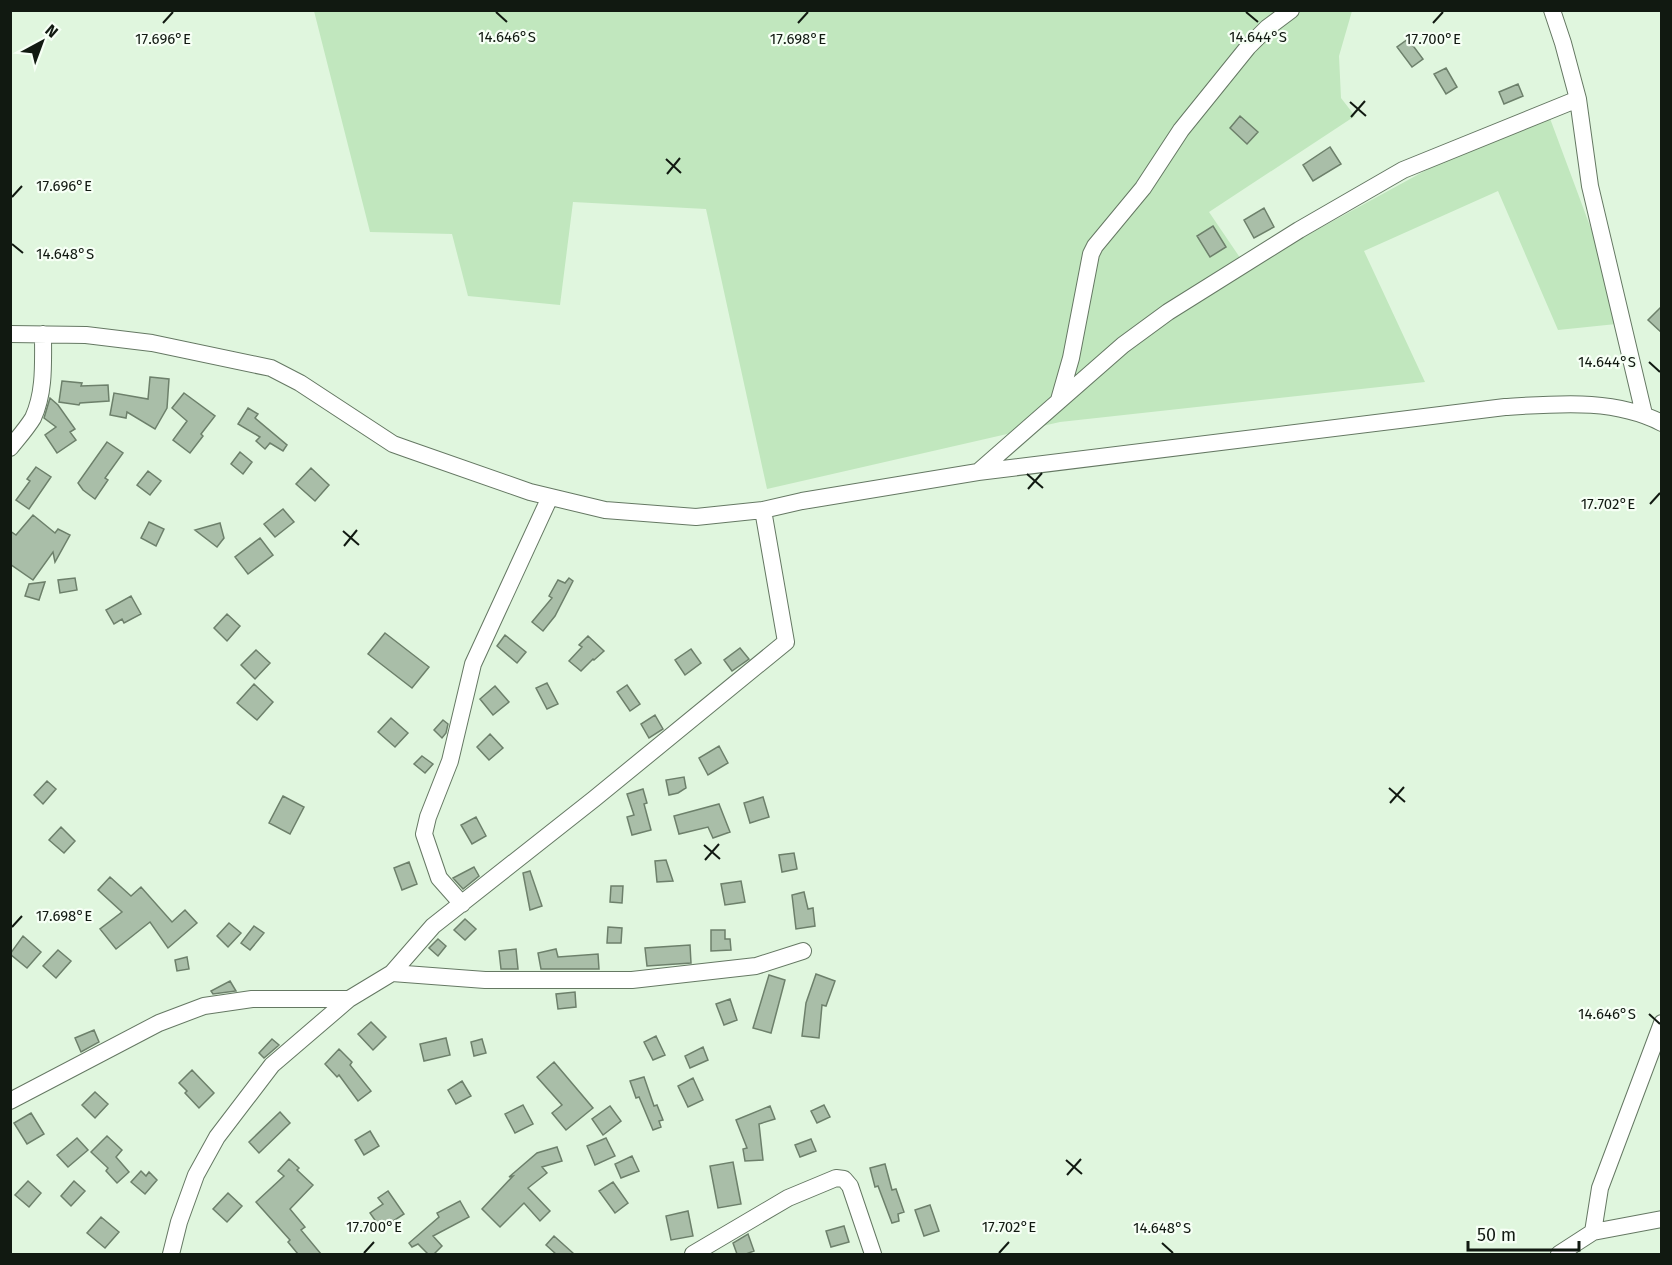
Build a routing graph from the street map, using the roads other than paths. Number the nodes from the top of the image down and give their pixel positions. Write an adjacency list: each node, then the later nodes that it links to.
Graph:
1 (1291, 10): 6 (street)
2 (1552, 10): 3 (street)
3 (1578, 99): 6 (street); 7 (street)
4 (10, 334): 5 (street)
5 (43, 334): 9 (street); 11 (street)
6 (1059, 400): 10 (street)
7 (1644, 414): 8 (street); 10 (street)
8 (1662, 423)
9 (10, 448)
10 (978, 472): 12 (street)
11 (550, 497): 12 (street); 13 (street)
12 (763, 510): 13 (street)
13 (462, 904): 15 (street)
14 (803, 951): 15 (street)
15 (392, 973): 16 (street)
16 (349, 999): 18 (street); 21 (street)
17 (1662, 1023): 20 (street)
18 (10, 1101)
19 (1662, 1219): 20 (street)
20 (1593, 1232): 24 (street)
21 (171, 1254)
22 (693, 1254): 23 (street)
23 (873, 1254)
24 (1559, 1254)

